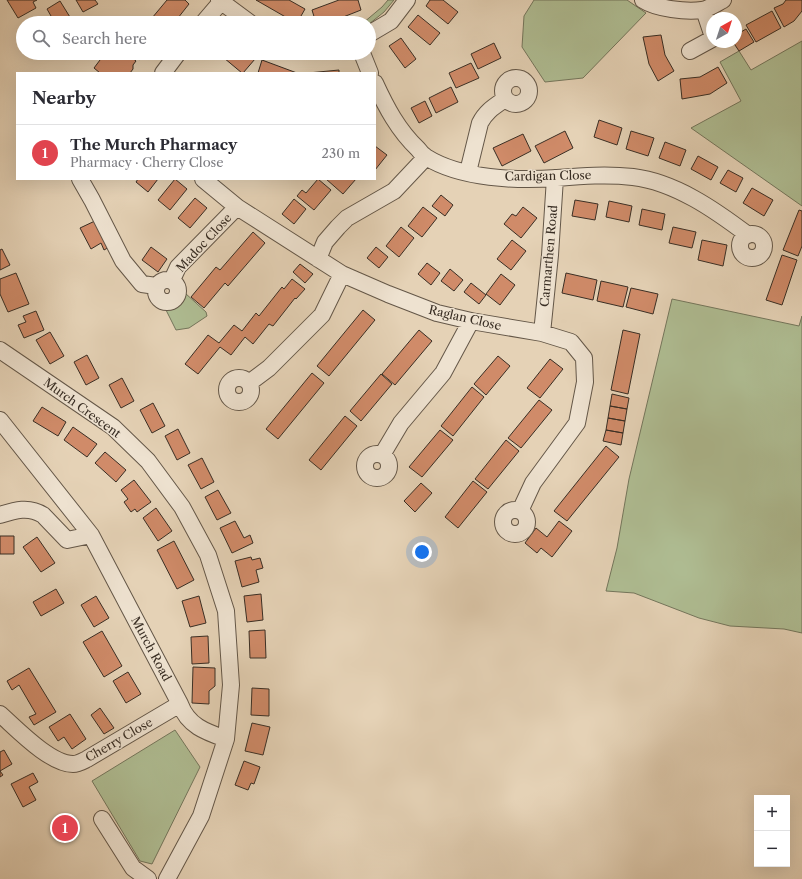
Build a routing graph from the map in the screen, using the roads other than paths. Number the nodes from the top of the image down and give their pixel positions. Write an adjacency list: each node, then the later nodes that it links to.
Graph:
1 (407, 0): 9 (street)
2 (643, 0): 5 (street)
3 (722, 0): 5 (street)
4 (220, 1): 6 (street); 7 (street)
5 (704, 10): 8 (street)
6 (209, 16)
7 (240, 16)
8 (706, 16)
9 (376, 30)
10 (706, 44): 11 (street)
11 (690, 51)
12 (173, 60): 14 (street)
13 (365, 60): 15 (street)
14 (164, 72)
15 (370, 72)
16 (376, 85): 18 (street, Cardigan Close)
17 (505, 99): 19 (street)
18 (426, 157): 19 (street, Cardigan Close); 25 (street)
19 (468, 172): 20 (street, Cardigan Close)
20 (555, 178): 24 (street, Cardigan Close); 30 (street, Carmarthen Road)
21 (81, 180): 28 (street)
22 (204, 180): 23 (street, Raglan Close)
23 (237, 207): 25 (street, Raglan Close); 27 (street, Madoc Close)
24 (748, 235)
25 (318, 259): 26 (street, Raglan Close)
26 (342, 274): 29 (street, Raglan Close); 32 (street)
27 (172, 280): 28 (street, Madoc Close); 28 (street, Madoc Close)
28 (156, 286)
29 (471, 321): 30 (street, Raglan Close); 34 (street)
30 (542, 333): 35 (street, Raglan Close)
31 (1, 356): 40 (street, Murch Crescent)
32 (249, 383)
33 (0, 420): 37 (street, Murch Road)
34 (382, 455)
35 (520, 511)
36 (0, 515): 37 (street)
37 (91, 534): 38 (street, Murch Road)
38 (180, 704): 39 (street, Cherry Close); 40 (street, Murch Road)
39 (0, 714)
40 (226, 739): 43 (street)
41 (102, 819): 42 (street)
42 (148, 879)
43 (167, 879)

